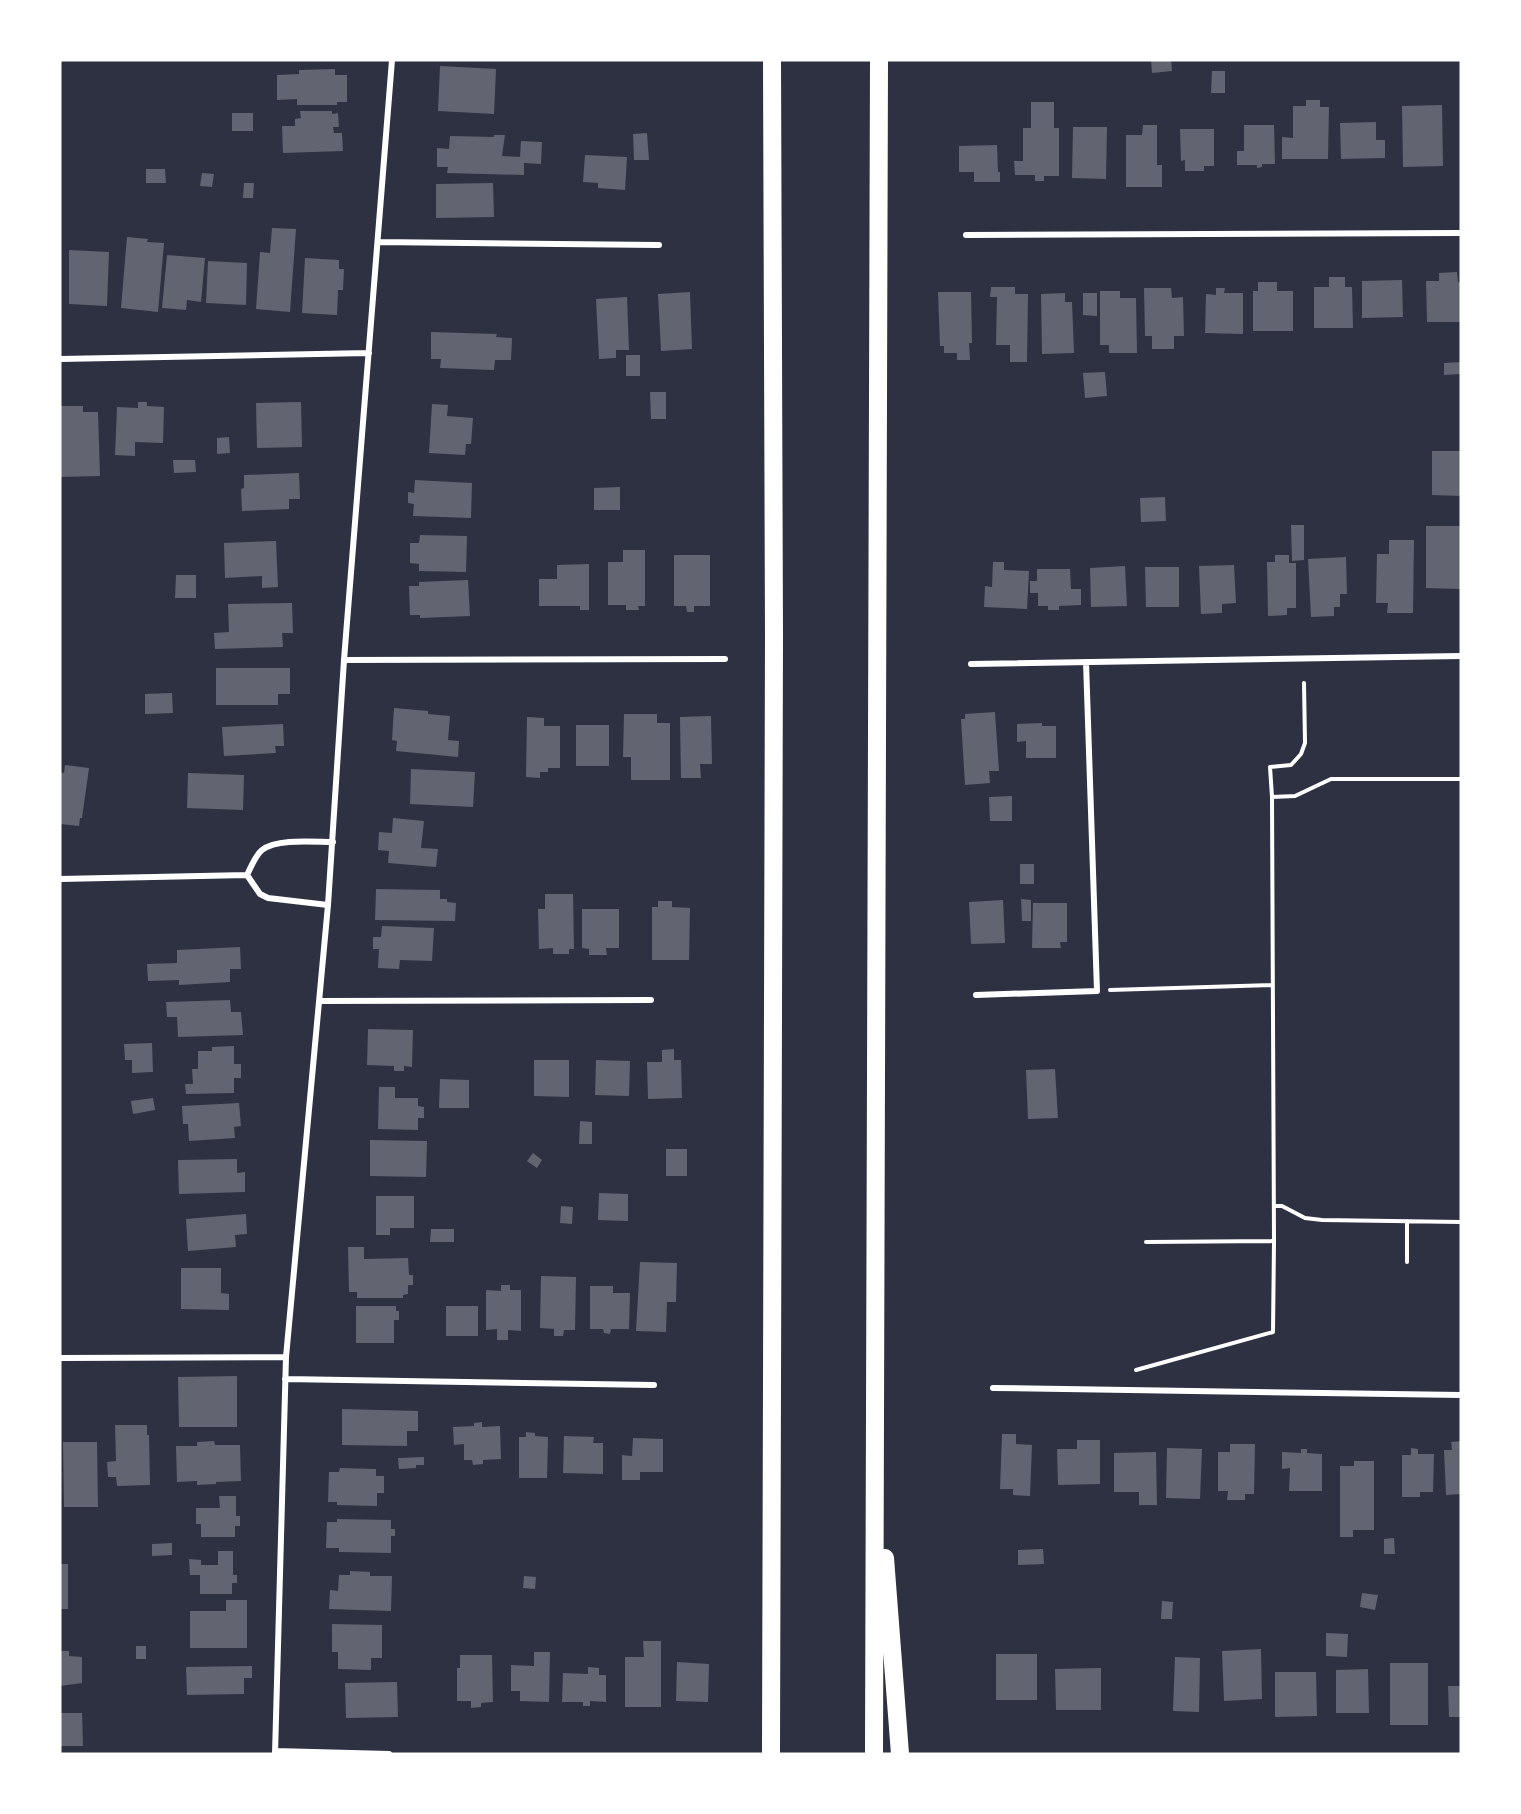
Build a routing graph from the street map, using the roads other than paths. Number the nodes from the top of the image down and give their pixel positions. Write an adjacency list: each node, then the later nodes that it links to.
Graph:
1 (392, 60): 6 (street)
2 (772, 60): 29 (highway)
3 (879, 60): 28 (highway)
4 (1461, 233): 5 (street)
5 (966, 235)
6 (378, 242): 7 (street); 8 (street)
7 (659, 245)
8 (369, 353): 9 (street); 12 (street)
9 (60, 359)
10 (1461, 656): 13 (street)
11 (724, 659): 12 (street)
12 (344, 660): 15 (street)
13 (1086, 662): 14 (street); 19 (street)
14 (971, 664)
15 (333, 842): 16 (street); 18 (street)
16 (247, 875): 17 (street); 18 (street)
17 (60, 879)
18 (328, 905): 21 (street)
19 (976, 995)
20 (651, 1000): 21 (street)
21 (320, 1001): 22 (street)
22 (286, 1357): 23 (street); 24 (street)
23 (60, 1358)
24 (285, 1379): 25 (street); 30 (street)
25 (654, 1385)
26 (993, 1388): 27 (street)
27 (1461, 1395)
28 (875, 1427): 34 (highway); 35 (highway)
29 (772, 1633): 32 (highway); 33 (highway)
30 (275, 1752): 31 (street)
31 (389, 1754)
32 (759, 1754)
33 (771, 1754)
34 (874, 1754)
35 (900, 1754)

